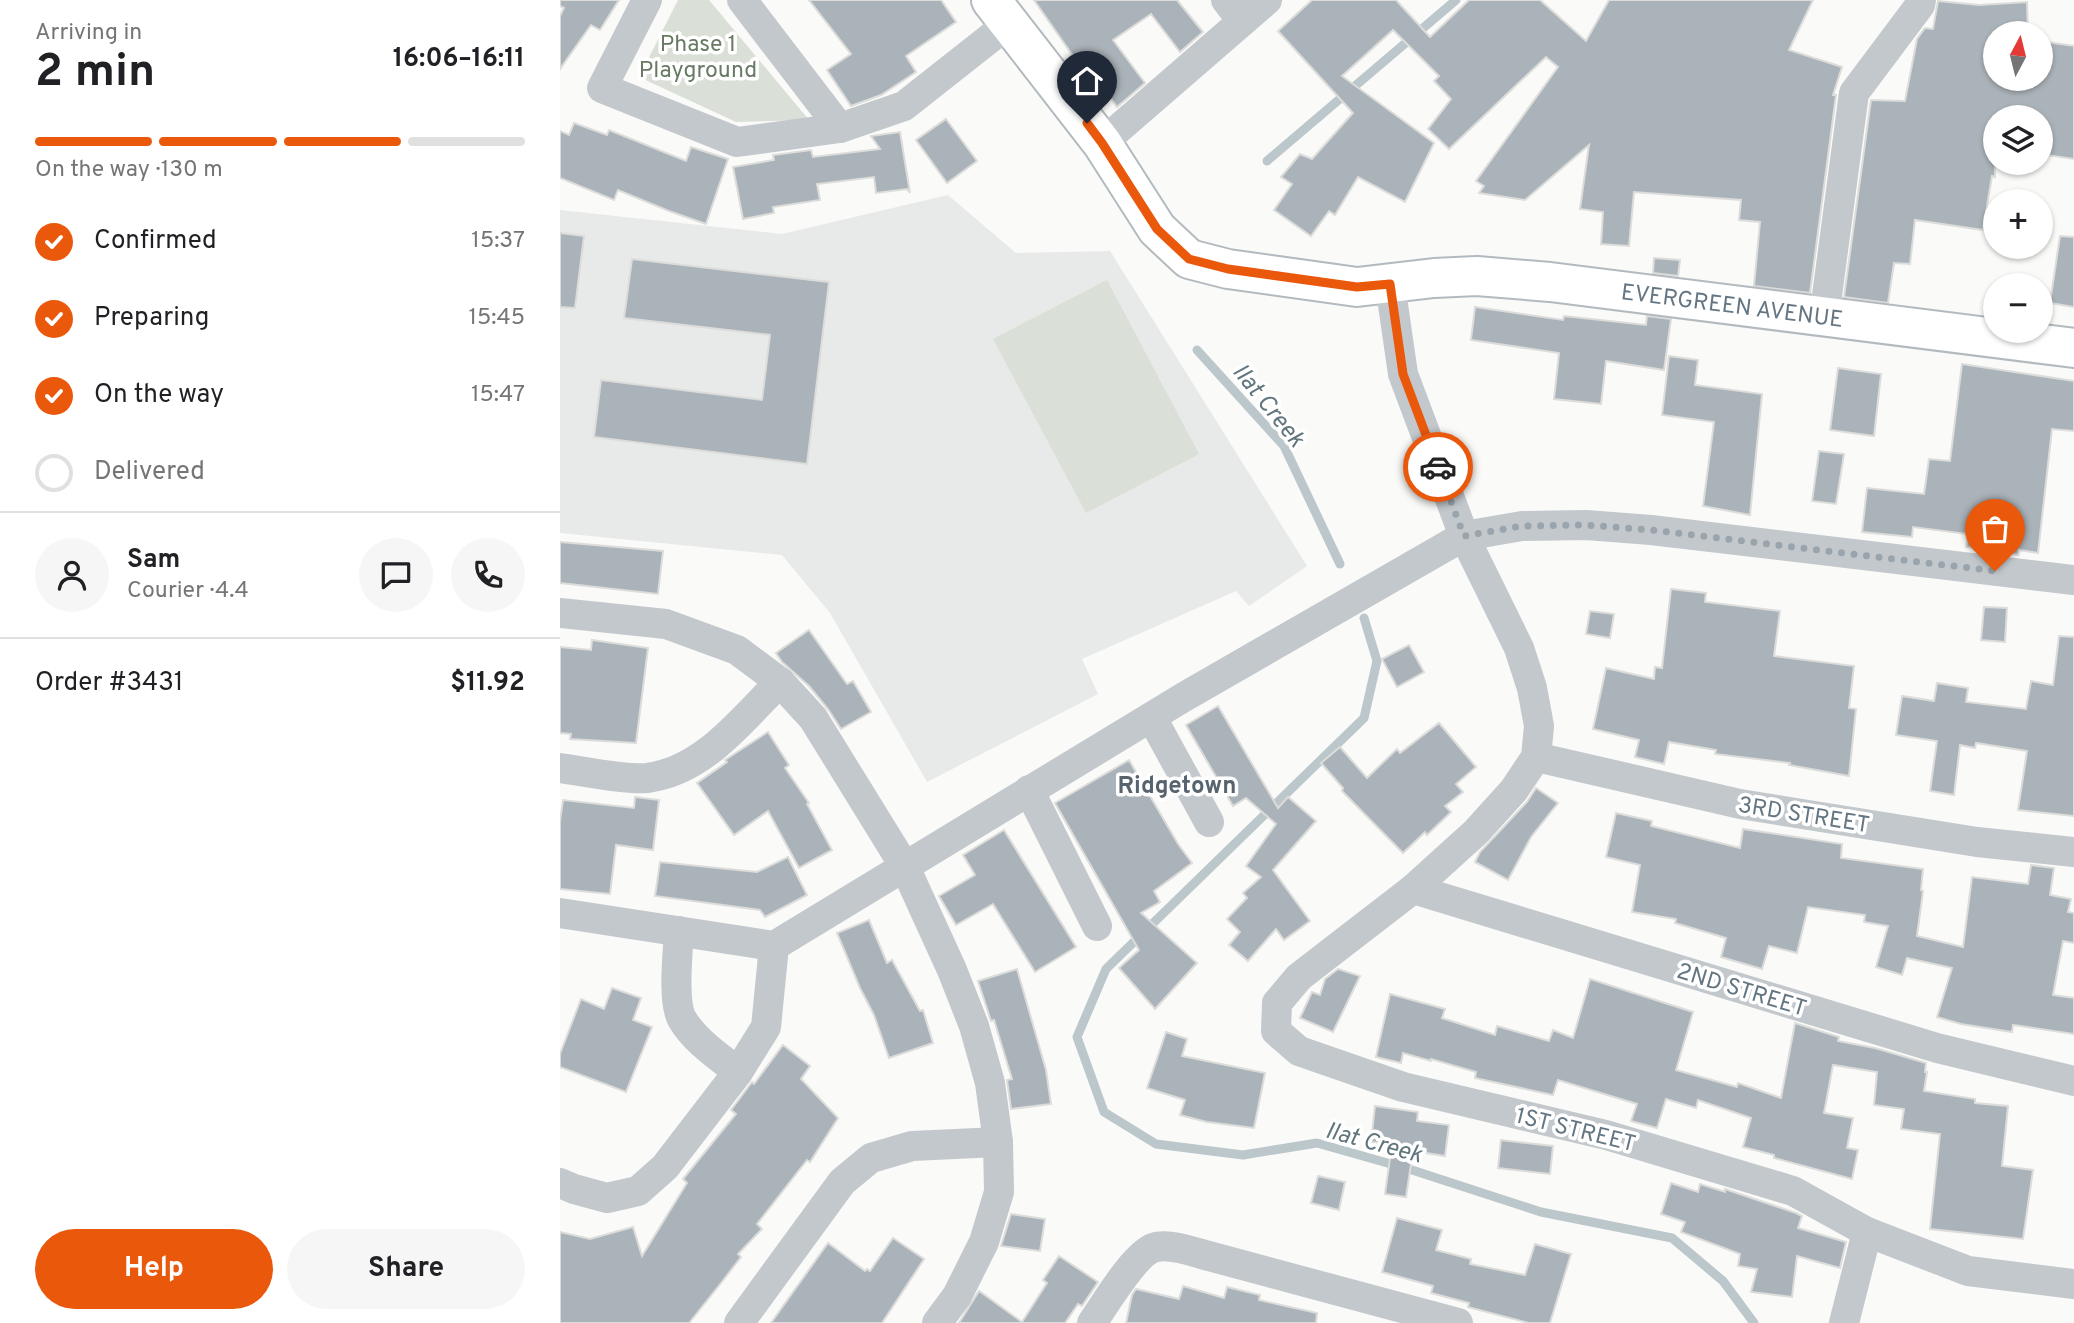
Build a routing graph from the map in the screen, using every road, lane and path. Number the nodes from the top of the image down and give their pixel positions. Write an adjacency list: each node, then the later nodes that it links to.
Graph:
1 (647, 0): 7 (street)
2 (741, 0): 7 (street)
3 (1267, 0): 5 (street)
4 (1921, 0): 10 (street)
5 (1234, 11): 8 (street)
6 (1000, 12): 7 (street); 8 (street, EVERGREEN AVENUE)
7 (840, 128)
8 (1102, 143): 9 (street, EVERGREEN AVENUE)
9 (1390, 284): 10 (street, EVERGREEN AVENUE); 12 (street)
10 (1824, 318): 11 (street, EVERGREEN AVENUE)
11 (2074, 348)
12 (1464, 536): 13 (street); 16 (street); 17 (street)
13 (2074, 580)
14 (560, 612): 15 (street)
15 (780, 682): 18 (street); 22 (street)
16 (1152, 718): 19 (street); 20 (street)
17 (1536, 757): 21 (street, 3RD STREET); 23 (street)
18 (560, 768)
19 (1028, 790): 22 (street); 25 (street)
20 (1209, 822)
21 (2074, 852)
22 (905, 867): 27 (street); 30 (street)
23 (1413, 889): 29 (street, 2ND STREET); 32 (street, 1ST STREET)
24 (560, 913): 26 (street)
25 (1097, 926)
26 (679, 932): 27 (street); 28 (street)
27 (774, 946): 28 (street)
28 (738, 1072): 31 (street)
29 (2074, 1081)
30 (998, 1142): 34 (street); 35 (street)
31 (560, 1183)
32 (1867, 1232): 33 (street, 1ST STREET); 38 (street)
33 (2074, 1284)
34 (739, 1323)
35 (937, 1323)
36 (1092, 1323): 37 (street)
37 (1458, 1323)
38 (1844, 1323)

